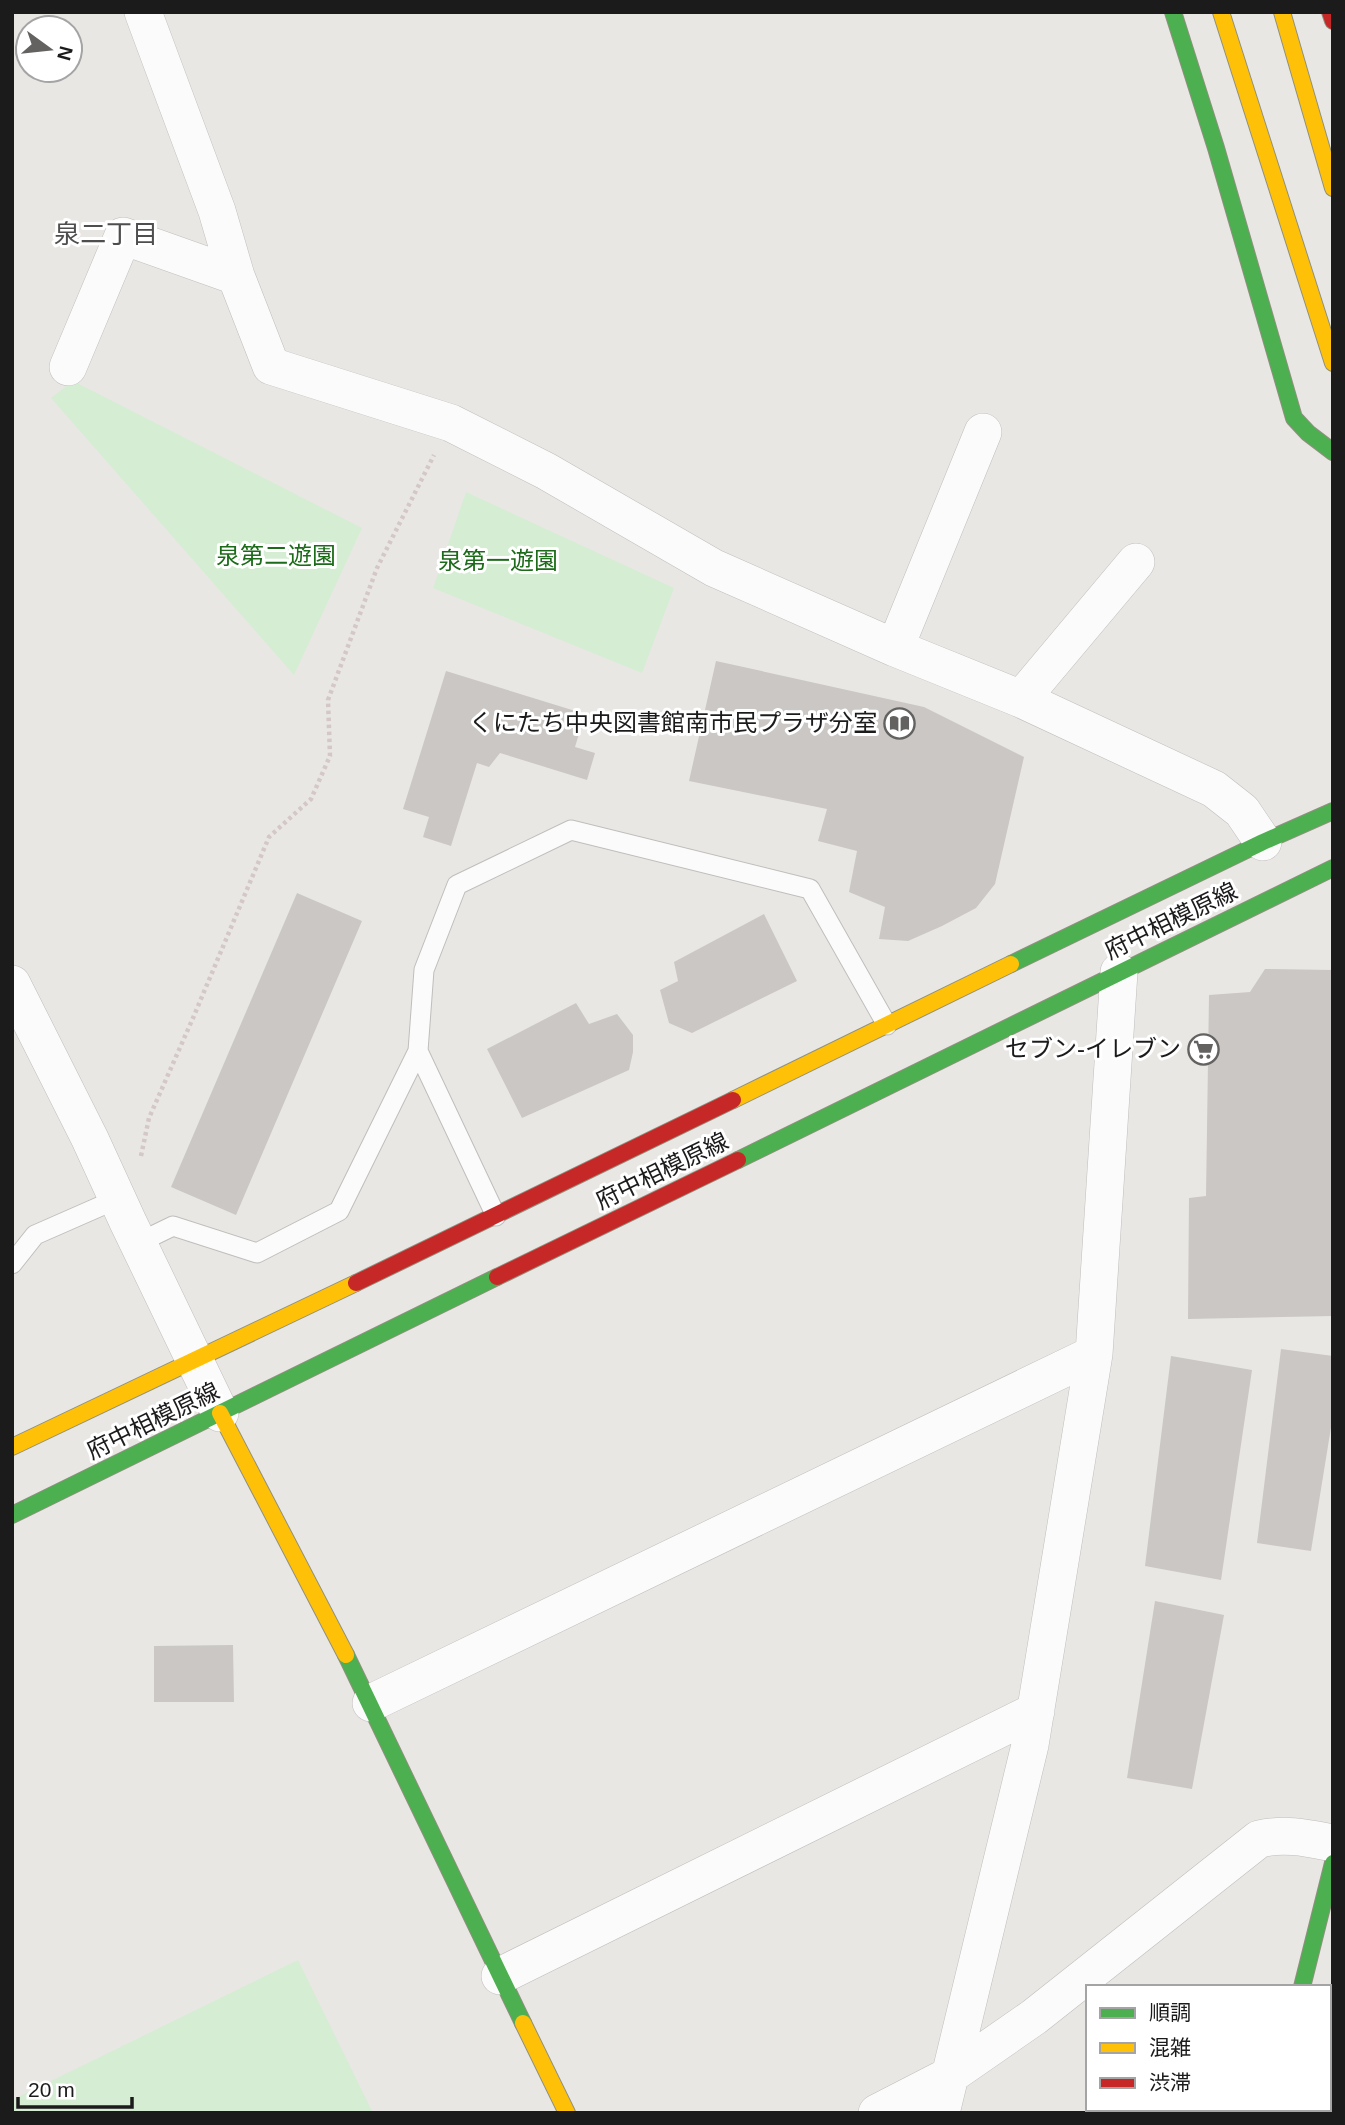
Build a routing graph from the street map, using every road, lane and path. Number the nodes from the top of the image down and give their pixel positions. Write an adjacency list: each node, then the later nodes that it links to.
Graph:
1 (143, 12): 8 (street)
2 (1173, 12): 13 (main road)
3 (1222, 12): 9 (main road)
4 (1282, 12): 7 (main road)
5 (1330, 12): 6 (main road)
6 (1333, 21)
7 (1333, 188)
8 (236, 276): 10 (street); 11 (street)
9 (1333, 363)
10 (68, 367)
11 (451, 423): 15 (street); 24 (path)
12 (983, 432): 15 (street)
13 (1333, 453)
14 (1136, 562): 16 (street)
15 (895, 649): 16 (street)
16 (1021, 699): 18 (street)
17 (1333, 811): 18 (main road, 府中相模原線)
18 (1263, 842): 22 (main road, 府中相模原線)
19 (1333, 868): 20 (main road, 府中相模原線)
20 (1119, 972): 29 (street); 31 (main road, 府中相模原線)
21 (12, 984): 25 (street)
22 (887, 1026): 23 (lane); 26 (main road, 府中相模原線)
23 (418, 1051): 26 (lane); 27 (lane)
24 (141, 1157)
25 (117, 1199): 27 (street); 28 (lane)
26 (496, 1216): 30 (main road, 府中相模原線)
27 (138, 1243): 30 (street)
28 (12, 1264)
29 (1094, 1354): 34 (street); 35 (street)
30 (194, 1362): 31 (street); 32 (main road, 府中相模原線)
31 (220, 1413): 33 (main road, 府中相模原線); 34 (main road)
32 (12, 1447)
33 (12, 1515)
34 (371, 1703): 38 (main road)
35 (1036, 1711): 38 (street); 40 (street)
36 (1333, 1843): 40 (street)
37 (1333, 1863): 39 (main road)
38 (500, 1976): 41 (main road)
39 (1302, 1985)
40 (949, 2077): 42 (street); 43 (street)
41 (567, 2113)
42 (877, 2113)
43 (941, 2113)

